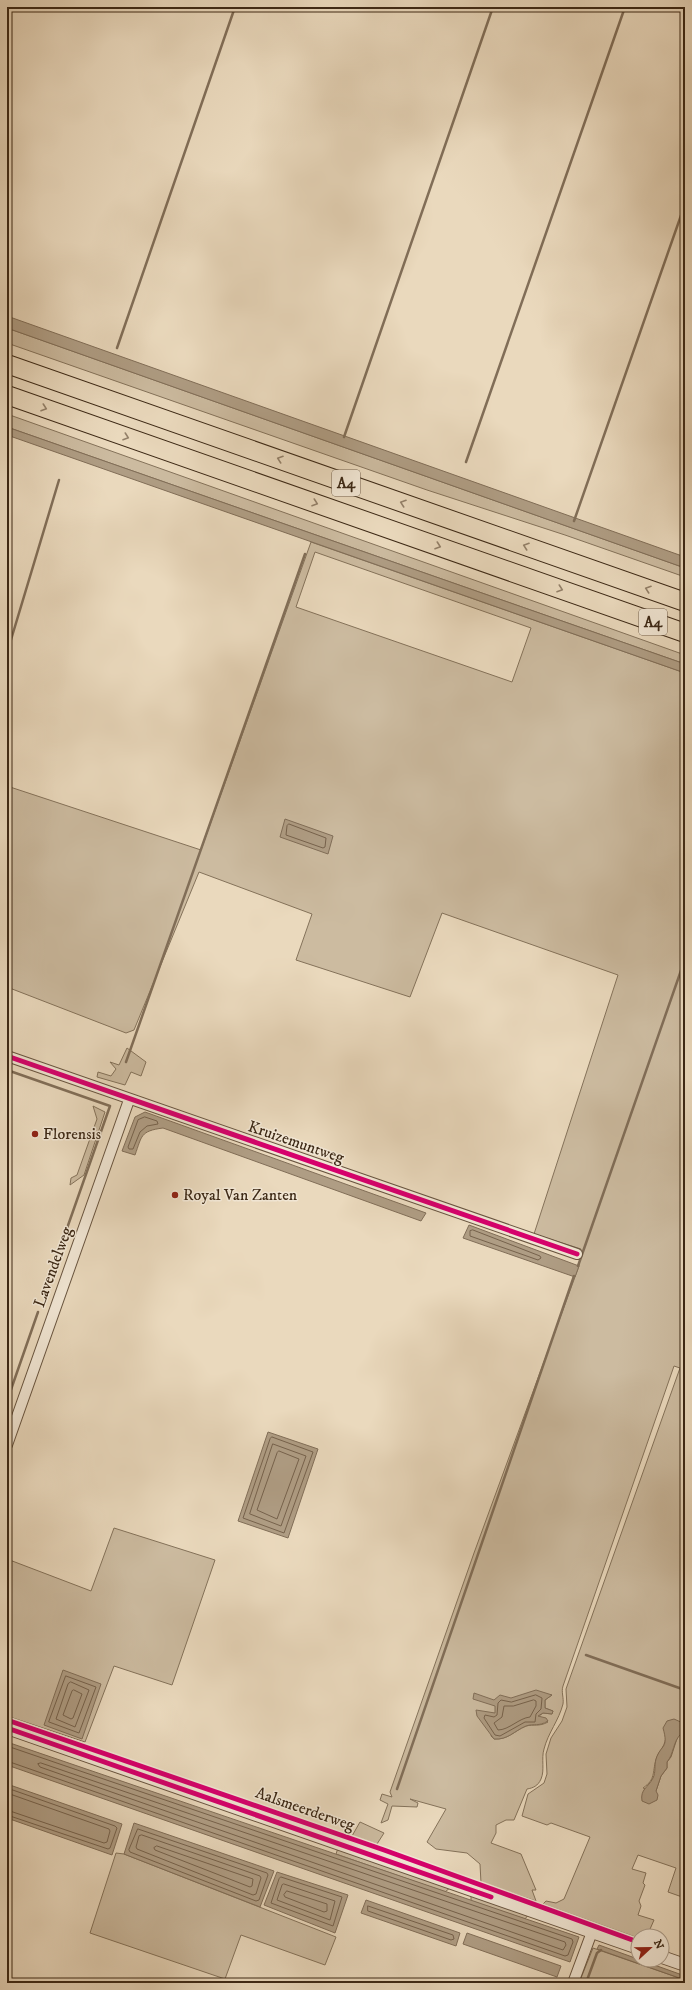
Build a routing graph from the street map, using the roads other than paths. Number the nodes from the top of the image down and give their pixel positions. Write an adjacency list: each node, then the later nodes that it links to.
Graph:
1 (7, 364): 3 (highway, A4, one-way to 1)
2 (7, 395): 4 (highway, A4, one-way to 4)
3 (685, 602)
4 (685, 633)
5 (7, 1056): 6 (street, Kruizemuntweg)
6 (129, 1100): 7 (street, Kruizemuntweg); 8 (street, Lavendelweg)
7 (577, 1254)
8 (7, 1445)
9 (7, 1728): 10 (street, Aalsmeerderweg)
10 (592, 1932): 11 (street, Aalsmeerderweg); 14 (street)
11 (630, 1945)
12 (670, 1960): 13 (street)
13 (685, 1965)
14 (572, 1983)

